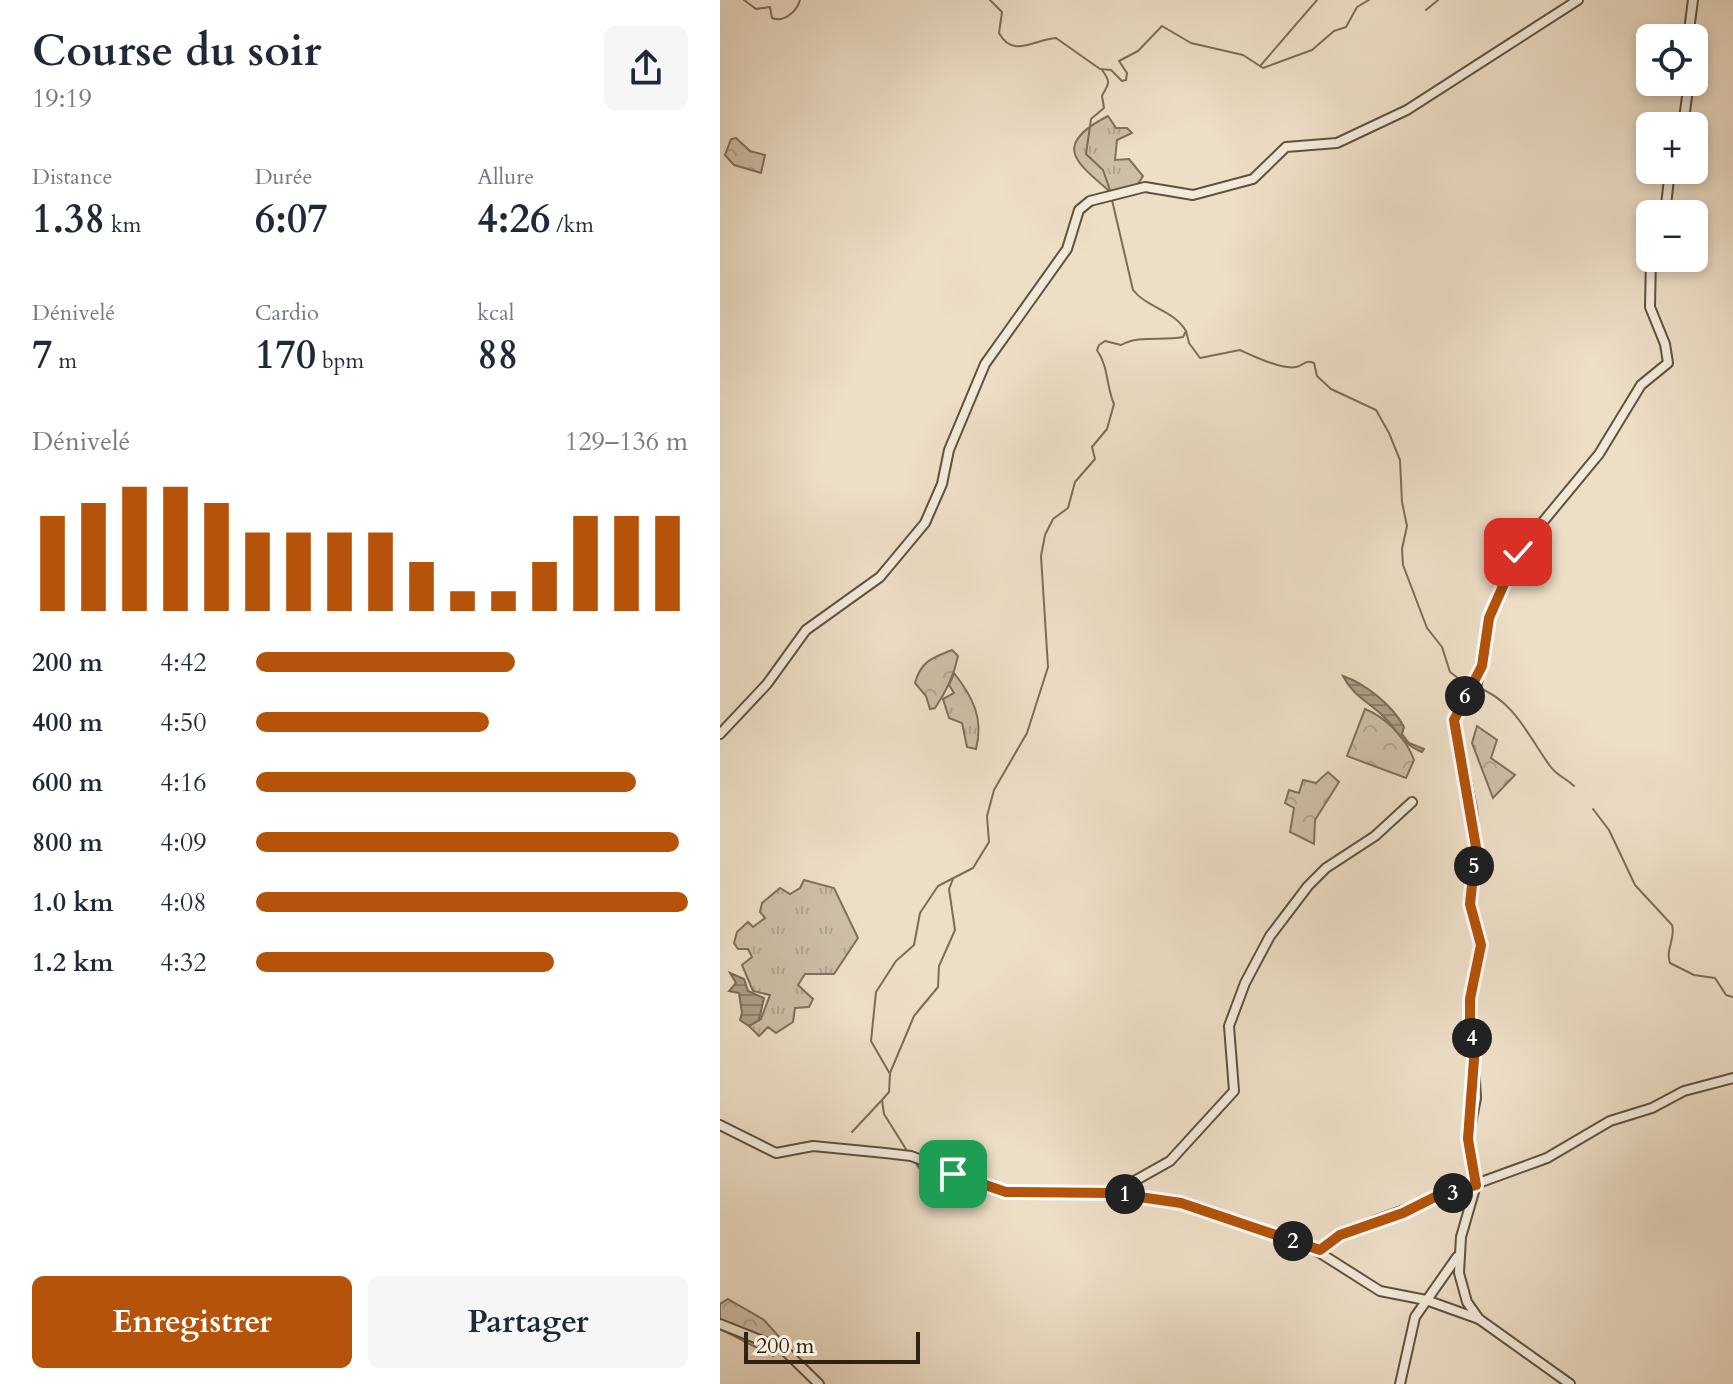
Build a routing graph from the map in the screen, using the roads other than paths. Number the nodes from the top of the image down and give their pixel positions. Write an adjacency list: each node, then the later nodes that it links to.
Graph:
1 (1578, 0): 5 (street)
2 (1693, 0): 3 (street)
3 (1690, 24)
4 (1651, 272): 9 (street)
5 (720, 734)
6 (1412, 802): 10 (street)
7 (1733, 1078): 9 (street)
8 (720, 1125): 10 (street)
9 (1476, 1185): 11 (street); 12 (street)
10 (1112, 1193): 11 (street)
11 (1320, 1250): 13 (street)
12 (1459, 1255): 13 (street); 14 (street)
13 (1426, 1300): 14 (street); 17 (street)
14 (1479, 1319): 18 (street)
15 (720, 1324): 16 (street)
16 (819, 1384)
17 (1400, 1384)
18 (1570, 1384)

